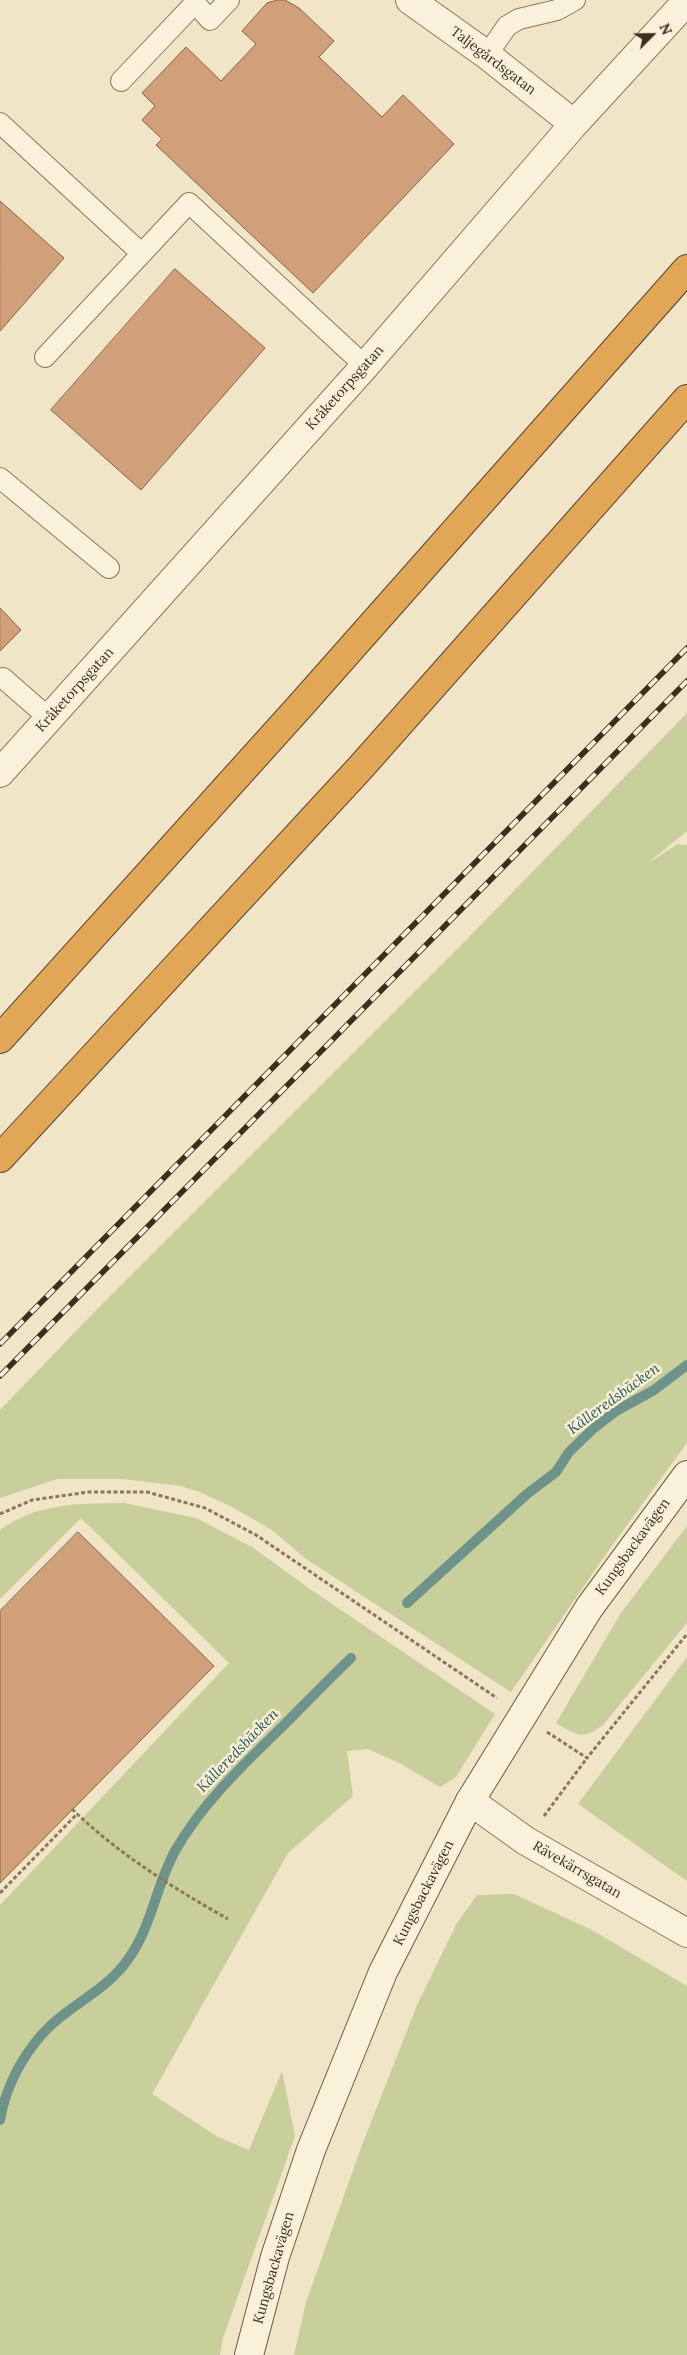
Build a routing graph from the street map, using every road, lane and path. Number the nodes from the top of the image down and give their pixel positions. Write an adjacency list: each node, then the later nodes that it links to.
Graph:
1 (229, 0): 6 (lane)
2 (410, 0): 5 (street, Taljegårdsgatan)
3 (575, 0): 5 (lane)
4 (687, 1): 8 (street, Kråketorpsgatan)
5 (487, 56): 8 (street, Taljegårdsgatan)
6 (121, 81)
7 (0, 123): 9 (lane)
8 (574, 124): 12 (street, Kråketorpsgatan)
9 (142, 253): 11 (lane); 12 (lane)
10 (687, 270): 19 (highway)
11 (45, 357)
12 (365, 366): 17 (street, Kråketorpsgatan)
13 (687, 399): 20 (highway)
14 (0, 478): 15 (lane)
15 (108, 568)
16 (2, 678): 17 (lane)
17 (50, 719): 18 (street, Kråketorpsgatan)
18 (0, 773)
19 (0, 1039)
20 (0, 1158)
21 (687, 1475): 24 (street, Kungsbackavägen)
22 (0, 1514): 24 (path)
23 (687, 1634): 25 (path)
24 (523, 1716): 25 (path); 26 (street, Kungsbackavägen)
25 (586, 1758): 29 (path)
26 (470, 1801): 29 (street, Rävekärrsgatan); 33 (street, Kungsbackavägen)
27 (72, 1809): 28 (path)
28 (77, 1814): 30 (path); 31 (path)
29 (526, 1841): 32 (street, Rävekärrsgatan)
30 (0, 1893)
31 (228, 1919)
32 (687, 1933)
33 (249, 2355)

